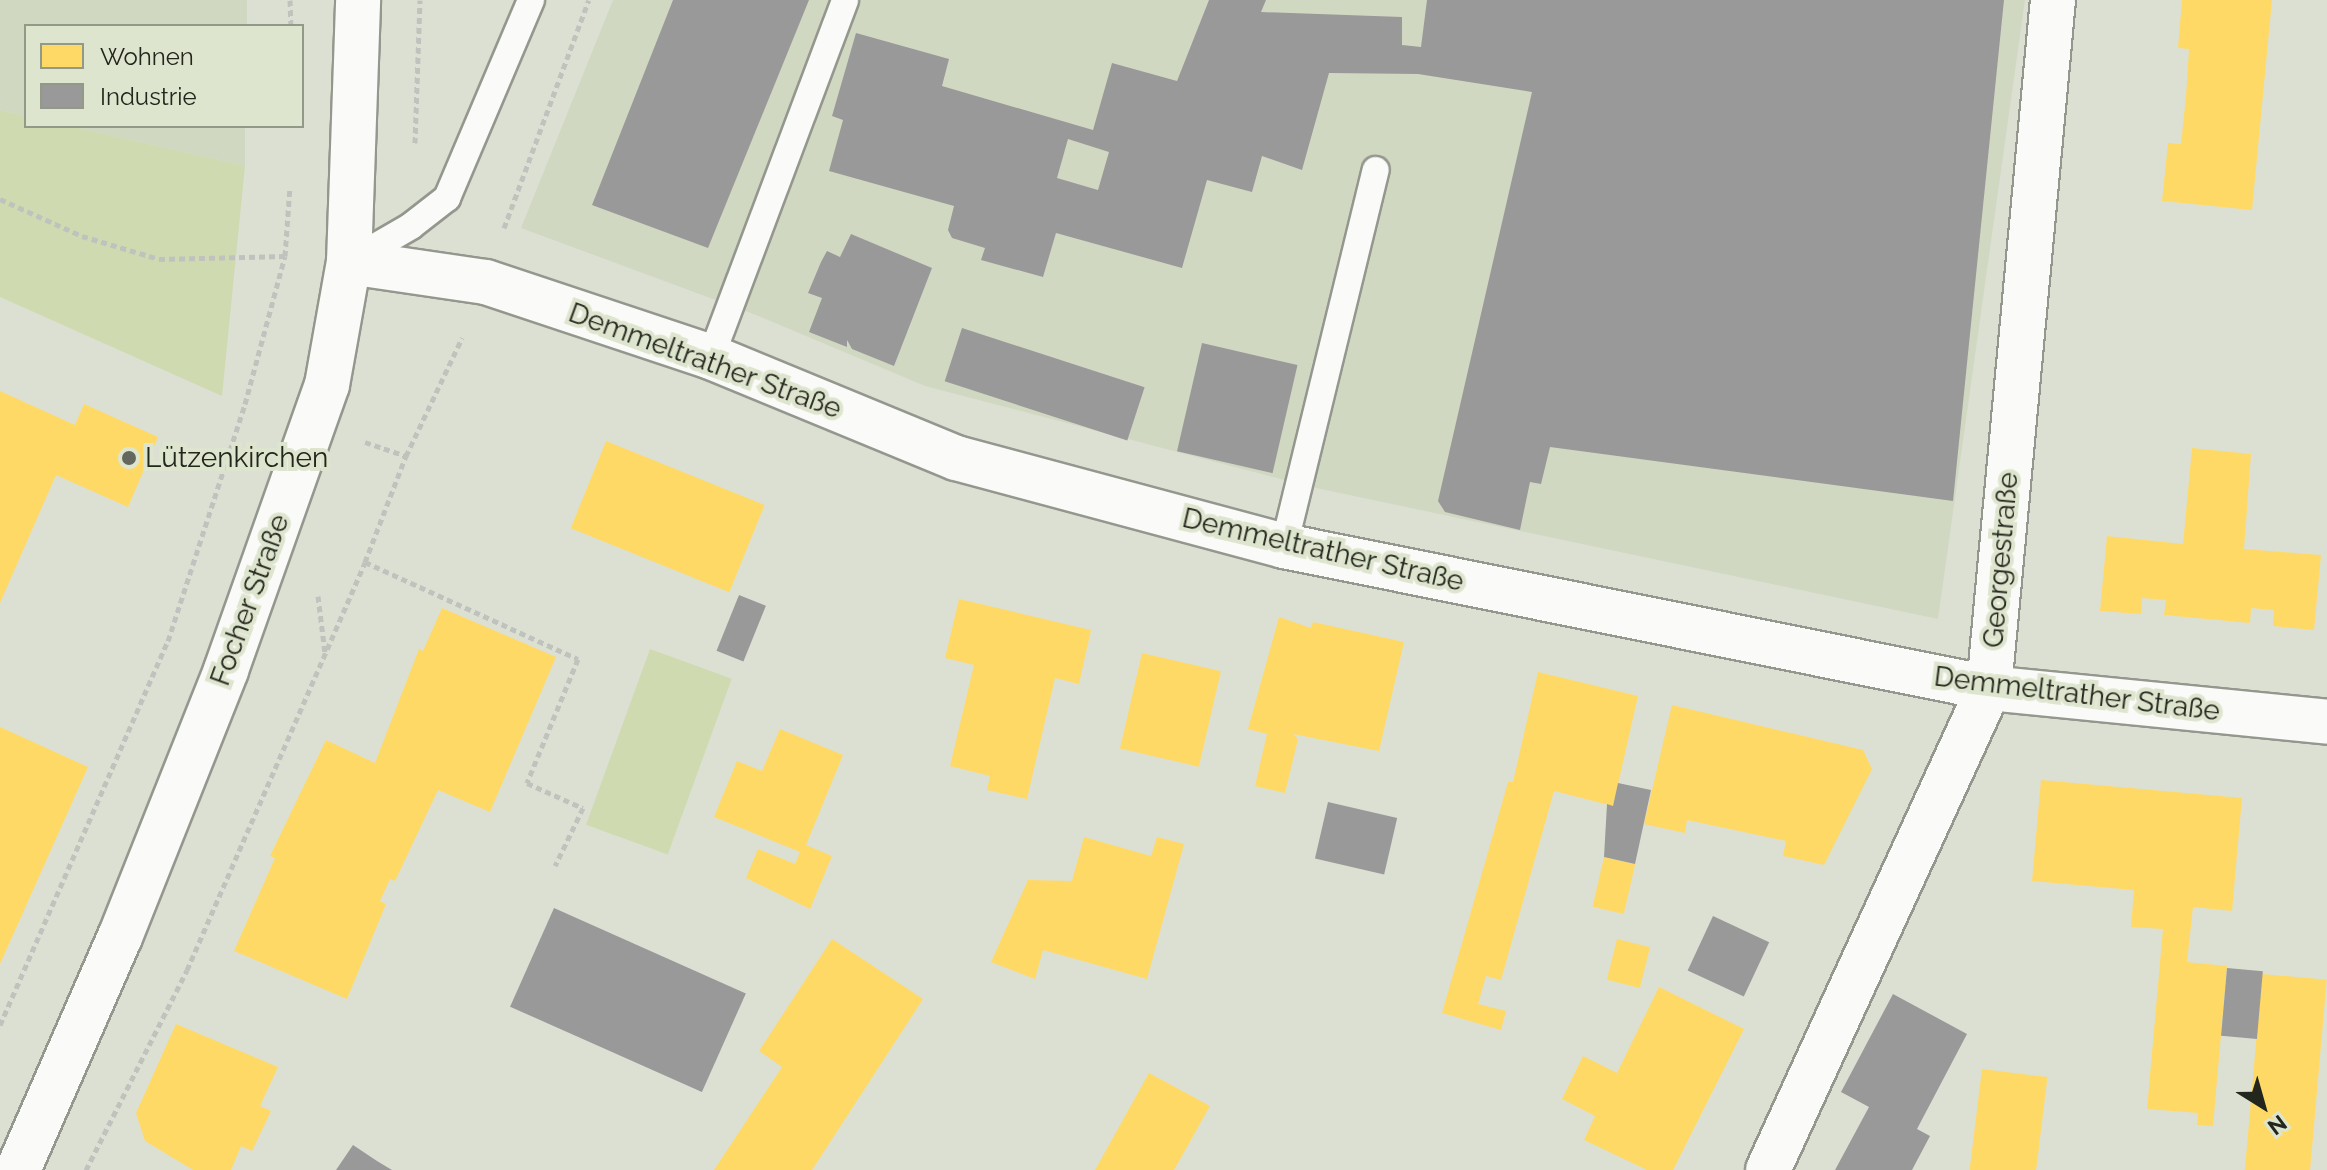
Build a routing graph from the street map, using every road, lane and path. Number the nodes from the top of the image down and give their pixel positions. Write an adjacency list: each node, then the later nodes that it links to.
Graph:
1 (290, 0): 7 (path)
2 (358, 0): 12 (street, Focher Straße)
3 (531, 0): 12 (lane)
4 (589, 0): 13 (path)
5 (845, 0): 14 (lane)
6 (2053, 0): 21 (street, Georgestraße)
7 (291, 24)
8 (1376, 170): 17 (lane)
9 (291, 176): 11 (path)
10 (0, 199): 11 (path)
11 (285, 256): 24 (path)
12 (349, 262): 13 (street, Demmeltrather Straße); 25 (street, Focher Straße)
13 (486, 282): 14 (street, Demmeltrather Straße); 18 (path)
14 (711, 357): 17 (street, Demmeltrather Straße)
15 (367, 442): 16 (path)
16 (363, 457)
17 (1284, 546): 21 (street, Demmeltrather Straße)
18 (365, 562): 20 (path); 23 (path)
19 (320, 588): 20 (path)
20 (325, 653): 26 (path)
21 (1989, 688): 22 (street, Demmeltrather Straße); 27 (street, Georgestraße)
22 (2327, 722)
23 (555, 866)
24 (0, 1025)
25 (21, 1169)
26 (86, 1170)
27 (1768, 1170)

